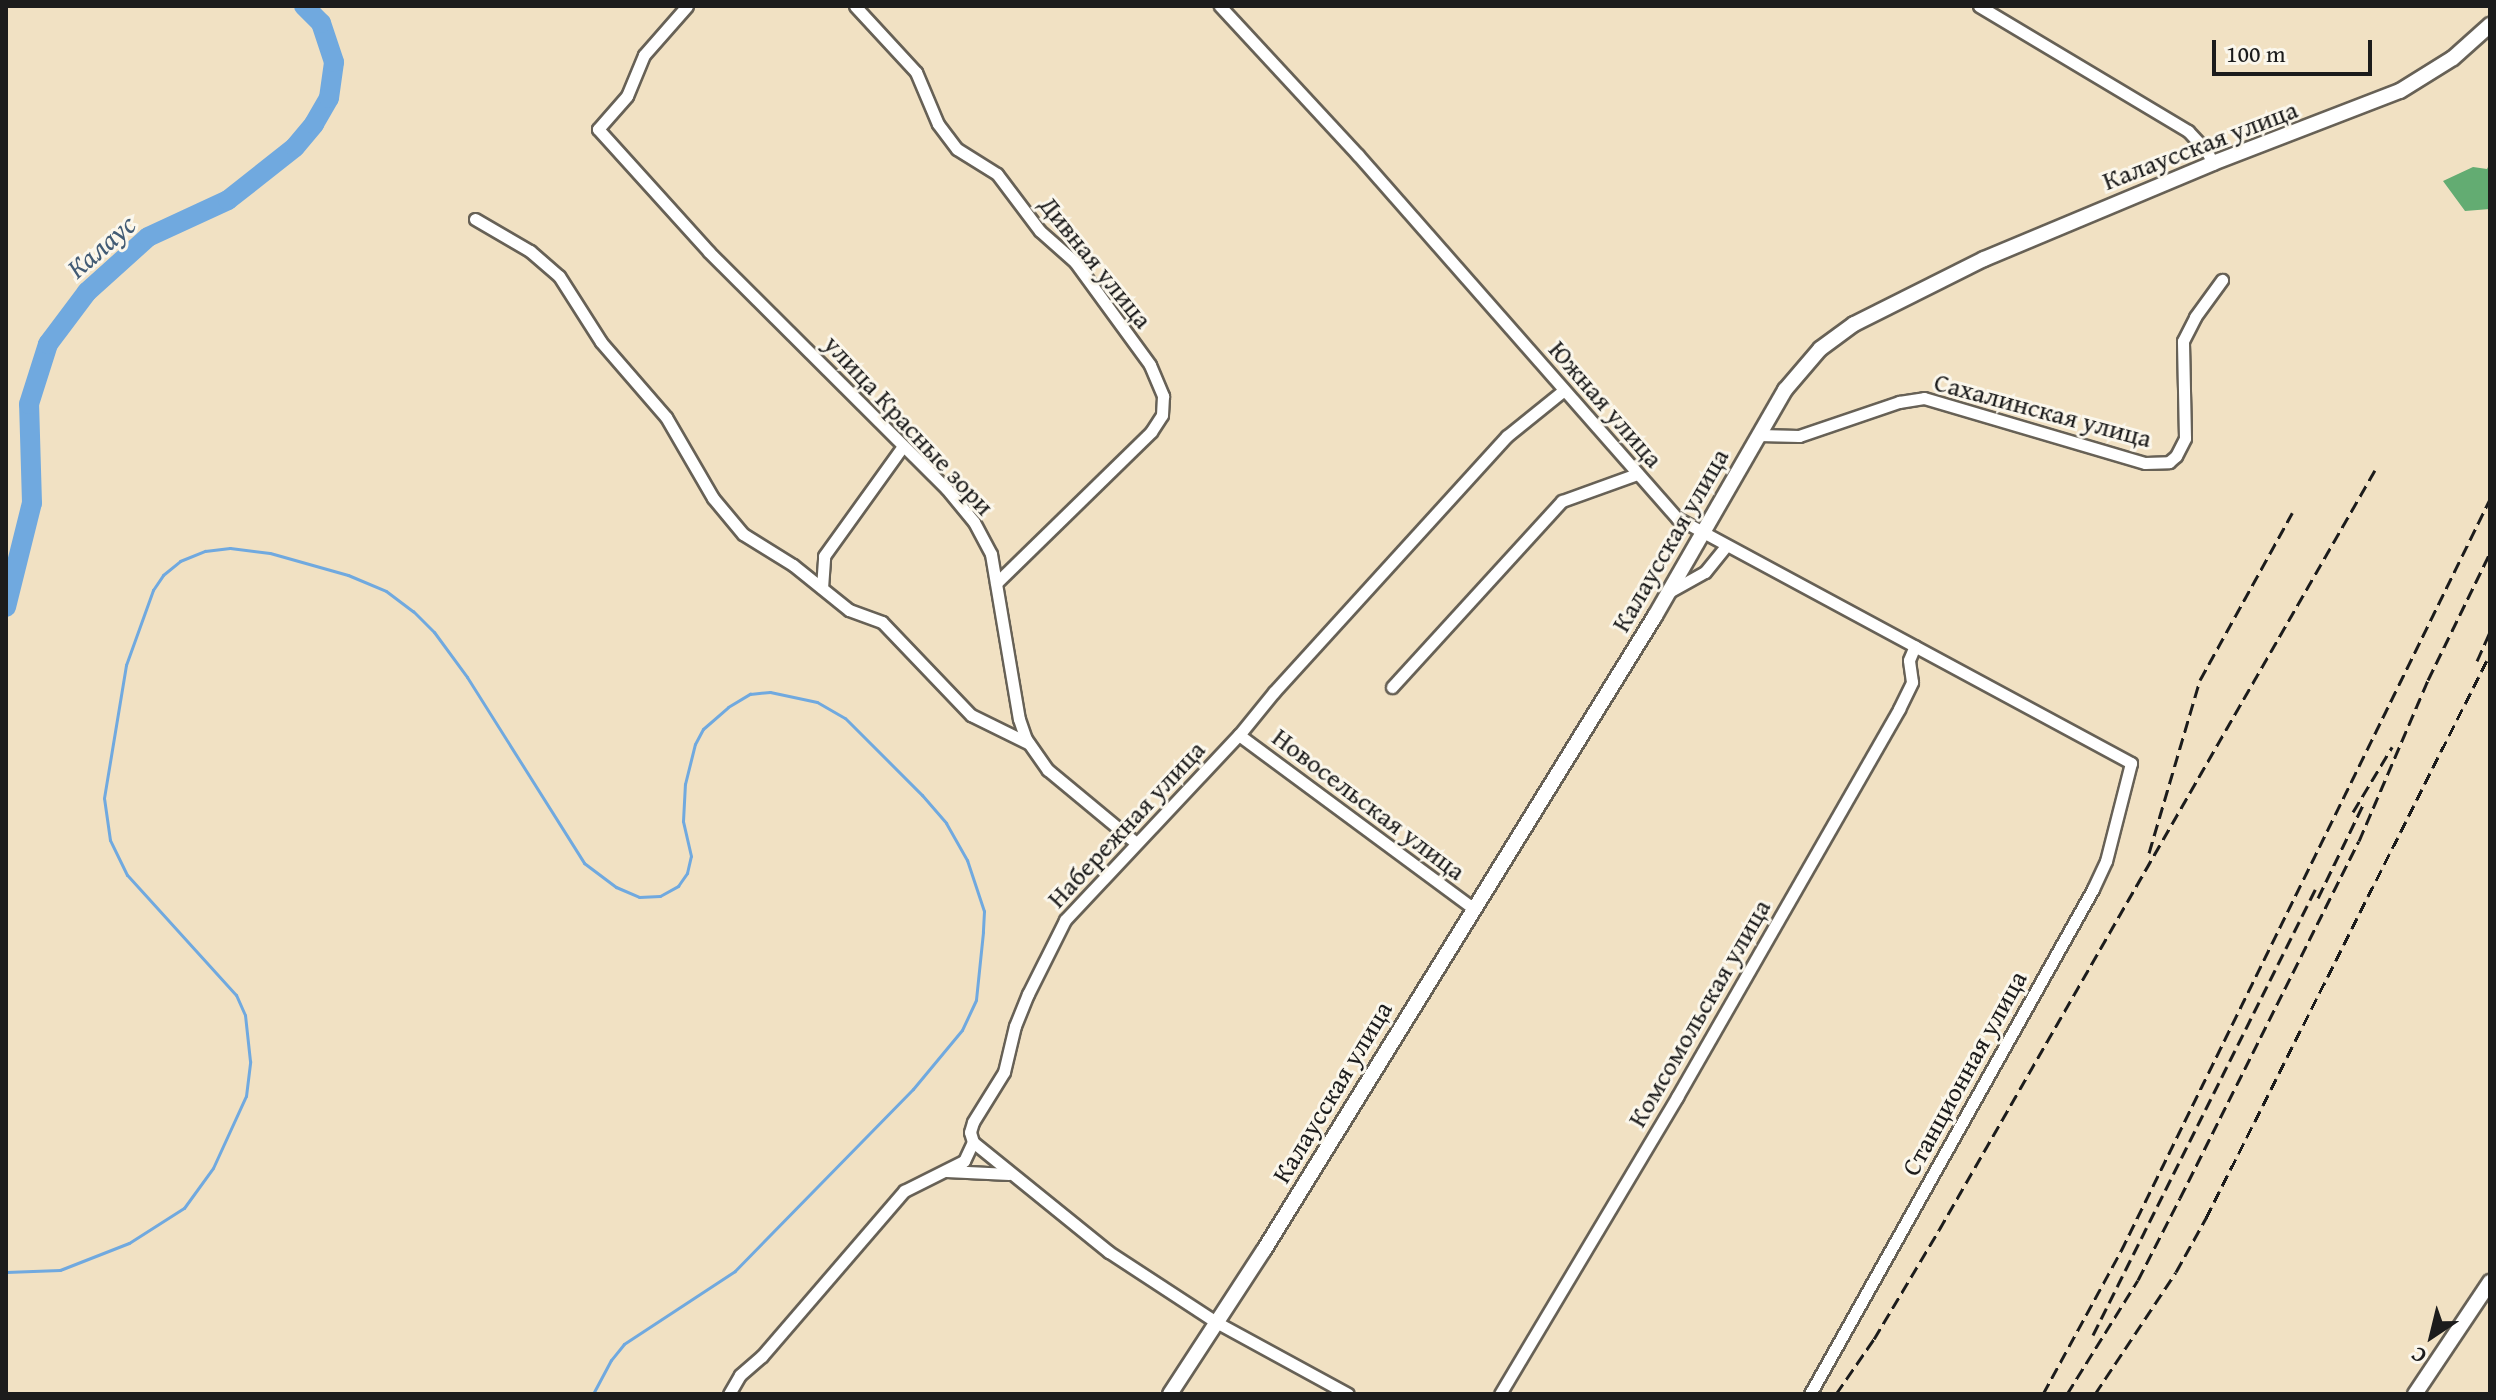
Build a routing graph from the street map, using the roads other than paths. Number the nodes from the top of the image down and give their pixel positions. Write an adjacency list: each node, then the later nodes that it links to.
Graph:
1 (687, 6): 11 (street, улица Красные зори)
2 (855, 6): 16 (street, Дивная улица)
3 (1220, 6): 9 (street, Южная улица)
4 (1979, 6): 6 (street)
5 (2490, 25): 6 (street, Калаусская улица)
6 (2213, 163): 10 (street, Калаусская улица)
7 (475, 219): 18 (street)
8 (2222, 280): 10 (street, Сахалинская улица)
9 (1564, 390): 12 (street, Южная улица); 22 (street, Набережная улица)
10 (1759, 435): 13 (street, Калаусская улица)
11 (903, 446): 15 (street, улица Красные зори); 18 (street)
12 (1637, 474): 13 (street, Южная улица); 21 (street)
13 (1701, 534): 14 (street, Южная улица); 19 (street, Калаусская улица)
14 (1725, 547): 19 (street); 20 (street, Южная улица)
15 (991, 554): 16 (street); 17 (street, улица Красные зори)
16 (1020, 558): 17 (street, Дивная улица)
17 (996, 583): 23 (street, улица Красные зори)
18 (822, 588): 23 (street)
19 (1669, 592): 26 (street, Калаусская улица)
20 (1915, 646): 24 (street, Южная улица); 35 (street, Комсомольская улица)
21 (1392, 687)
22 (1239, 735): 25 (street, Набережная улица); 26 (street, Новосельская улица)
23 (1028, 743): 25 (street, улица Красные зори)
24 (2131, 763): 36 (street, Станционная улица)
25 (1136, 843): 27 (street, Набережная улица)
26 (1473, 908): 31 (street, Калаусская улица)
27 (973, 1142): 28 (street, Набережная улица); 29 (street)
28 (944, 1171): 29 (street); 32 (street, Набережная улица)
29 (1009, 1174): 31 (street)
30 (2490, 1282): 37 (street)
31 (1216, 1322): 33 (street, Калаусская улица); 34 (street)
32 (729, 1394)
33 (1170, 1394)
34 (1348, 1394)
35 (1500, 1394)
36 (1810, 1394)
37 (2415, 1394)

